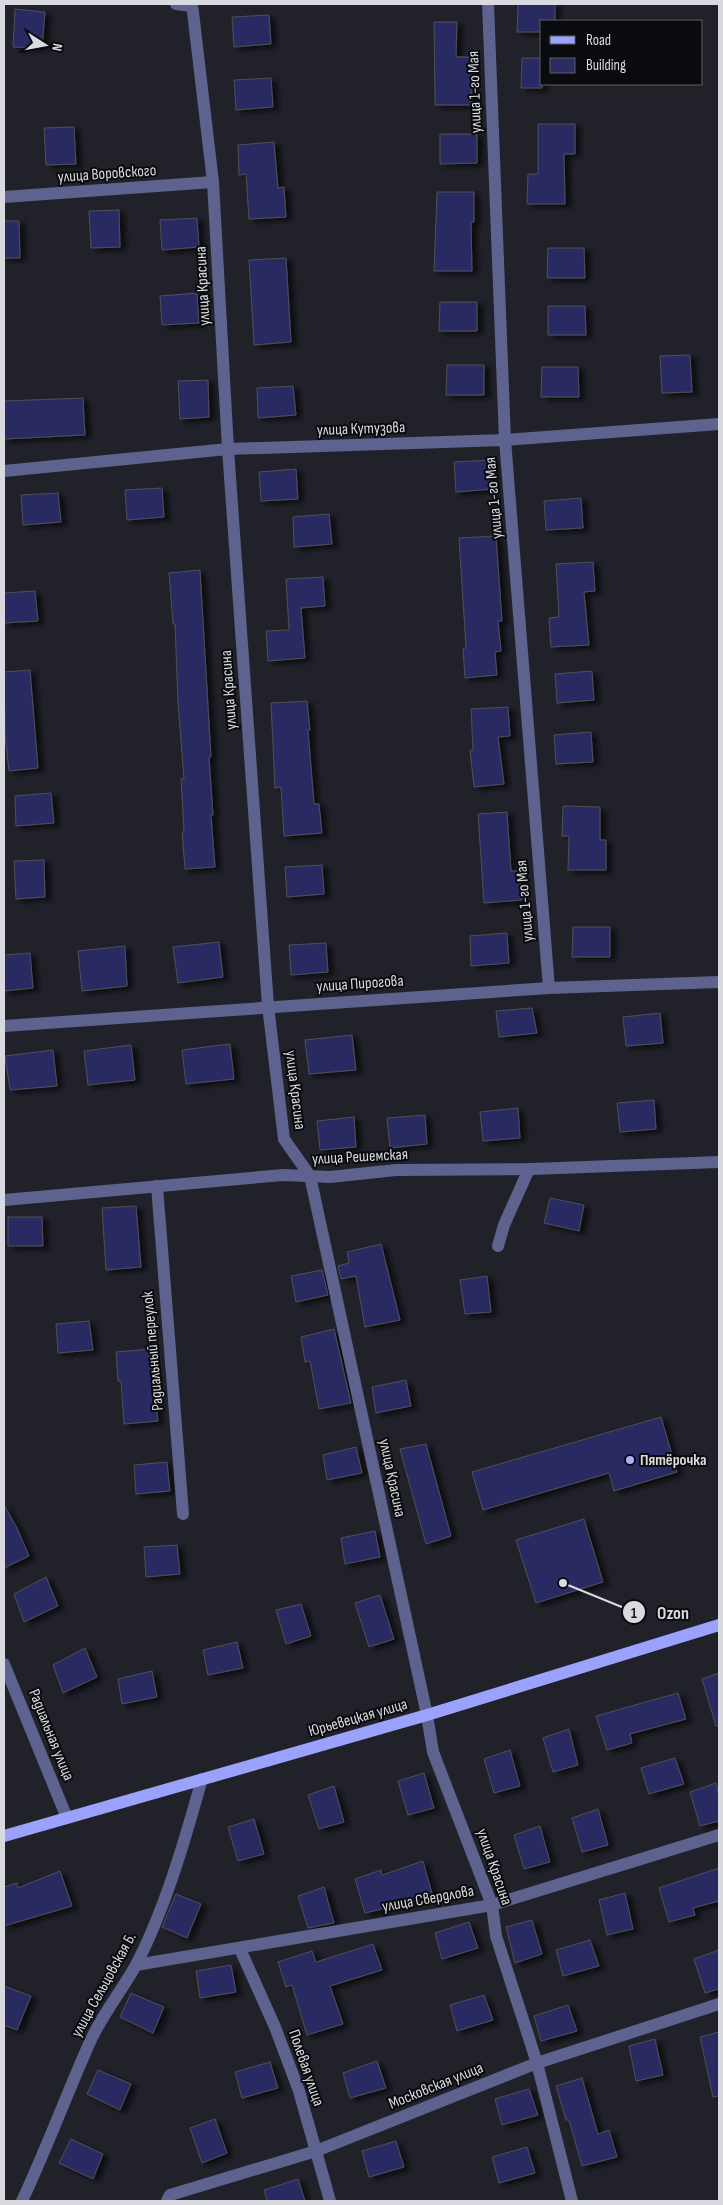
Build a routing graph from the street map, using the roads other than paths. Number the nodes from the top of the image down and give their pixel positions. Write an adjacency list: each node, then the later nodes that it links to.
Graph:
1 (176, 4): 3 (street)
2 (488, 4): 7 (street, улица 1-го Мая)
3 (192, 5): 4 (street, улица Красина)
4 (213, 182): 5 (street, улица Воровского); 8 (street, улица Красина)
5 (4, 197)
6 (719, 424): 7 (street, улица Кутузова)
7 (505, 440): 8 (street, улица Кутузова); 11 (street, улица 1-го Мая)
8 (228, 449): 9 (street, улица Кутузова); 12 (street, улица Красина)
9 (4, 471)
10 (719, 982): 11 (street, улица Пирогова)
11 (549, 988): 12 (street, улица Пирогова)
12 (268, 1006): 13 (street, улица Пирогова); 16 (street, улица Красина)
13 (4, 1026)
14 (719, 1162): 15 (street, улица Решемская)
15 (529, 1169): 16 (street, улица Решемская); 19 (street)
16 (310, 1176): 17 (street, улица Решемская); 23 (street, улица Красина)
17 (156, 1186): 18 (street, улица Решемская); 20 (street, Радиальный переулок)
18 (4, 1200)
19 (498, 1246)
20 (183, 1514)
21 (719, 1625): 23 (main road, Юрьевецкая улица)
22 (4, 1664): 25 (street, Радиальная улица)
23 (427, 1714): 24 (main road, Юрьевецкая улица); 28 (street, улица Красина)
24 (202, 1779): 25 (main road, Юрьевецкая улица); 30 (street, улица Сельцовская Б.)
25 (67, 1818): 27 (main road, Юрьевецкая улица)
26 (719, 1835): 28 (street, улица Свердлова)
27 (4, 1836)
28 (492, 1905): 29 (street, улица Свердлова); 32 (street, улица Красина)
29 (240, 1949): 30 (street, улица Свердлова); 33 (street, Полевая улица)
30 (136, 1965): 34 (street, улица Сельцовская Б.)
31 (719, 2004): 32 (street, Московская улица)
32 (537, 2063): 33 (street, Московская улица); 37 (street, улица Красина)
33 (316, 2151): 35 (street, Московская улица); 36 (street, Полевая улица)
34 (22, 2201)
35 (167, 2201)
36 (330, 2201)
37 (572, 2201)

